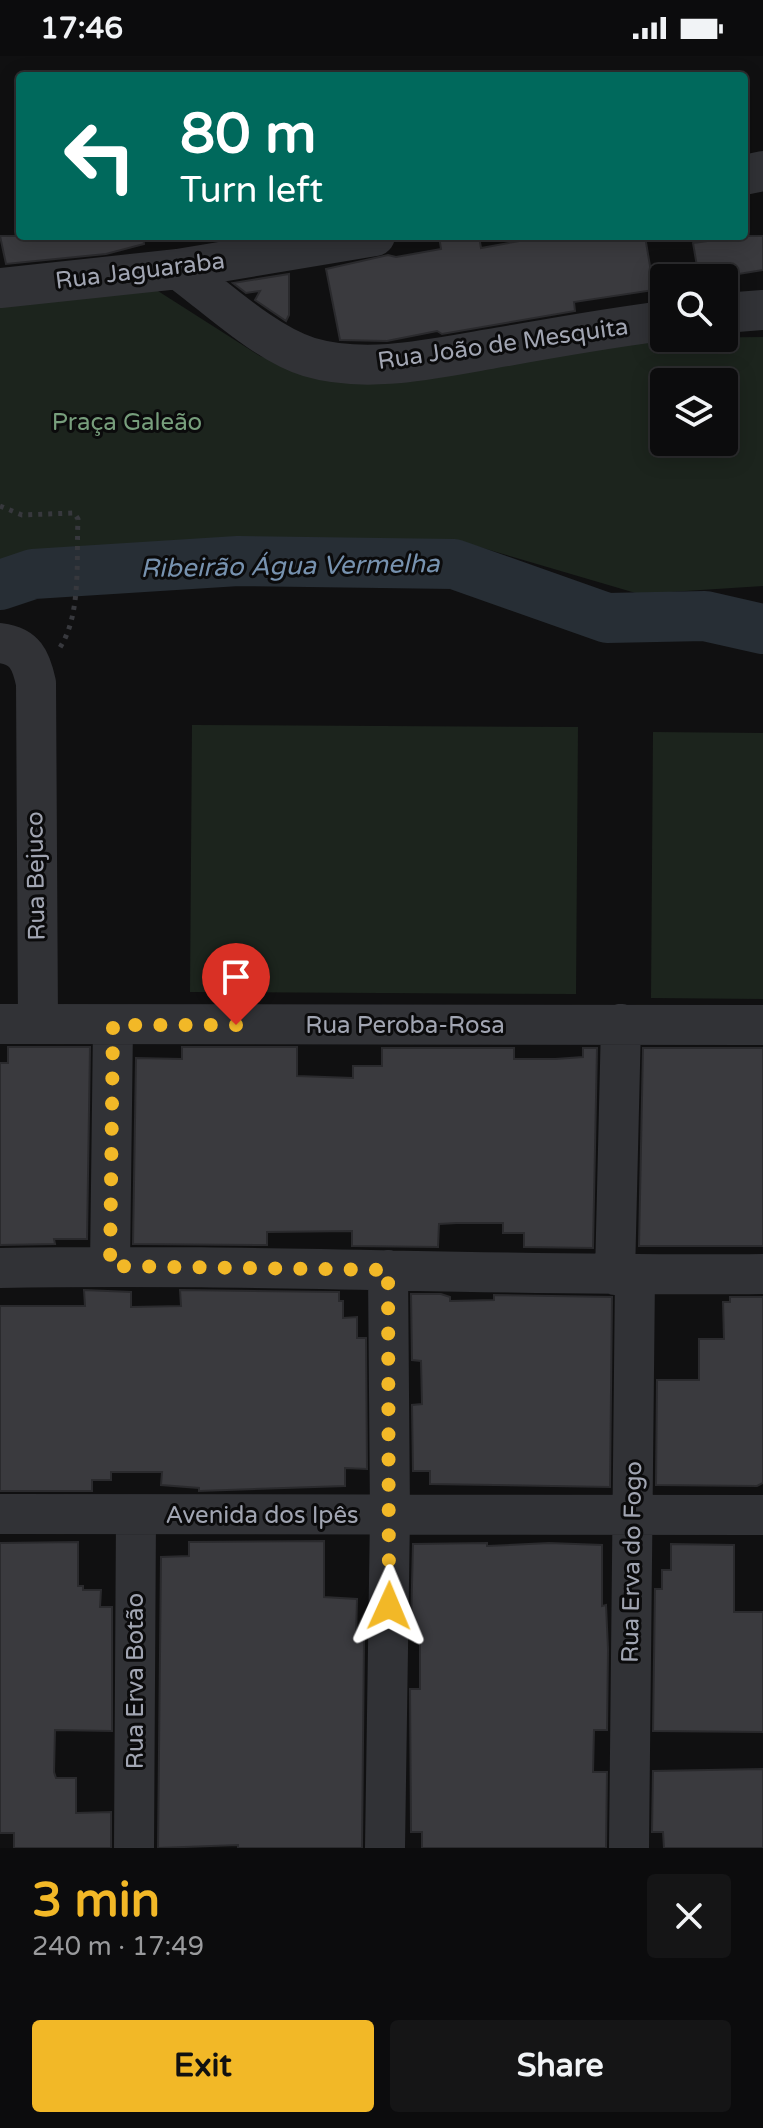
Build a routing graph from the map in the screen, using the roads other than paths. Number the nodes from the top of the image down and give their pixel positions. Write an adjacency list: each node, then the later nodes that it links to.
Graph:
1 (351, 240): 2 (street, Rua Jaguaraba)
2 (178, 269): 3 (street, Rua Jaguaraba); 6 (street, Rua João de Mesquita)
3 (0, 288)
4 (763, 310): 5 (street)
5 (738, 312)
6 (650, 323)
7 (0, 643): 8 (street, Rua Bejuco)
8 (19, 1024): 10 (street, Rua Peroba-Rosa)
9 (621, 1024): 10 (street, Rua Peroba-Rosa); 11 (street, Rua Peroba-Rosa); 16 (street, Rua Erva do Fogo)
10 (113, 1025): 12 (street)
11 (763, 1025)
12 (110, 1266): 13 (street); 14 (street)
13 (0, 1268)
14 (388, 1270): 16 (street); 19 (street)
15 (763, 1274): 16 (street)
16 (625, 1275): 21 (street, Rua Erva do Fogo)
17 (0, 1514): 18 (street, Avenida dos Ipês)
18 (136, 1515): 19 (street, Avenida dos Ipês); 22 (street, Rua Erva Botão)
19 (390, 1515): 21 (street, Avenida dos Ipês); 23 (street)
20 (763, 1515): 21 (street, Avenida dos Ipês)
21 (632, 1516): 24 (street, Rua Erva do Fogo)
22 (134, 1848)
23 (385, 1848)
24 (629, 1848)

